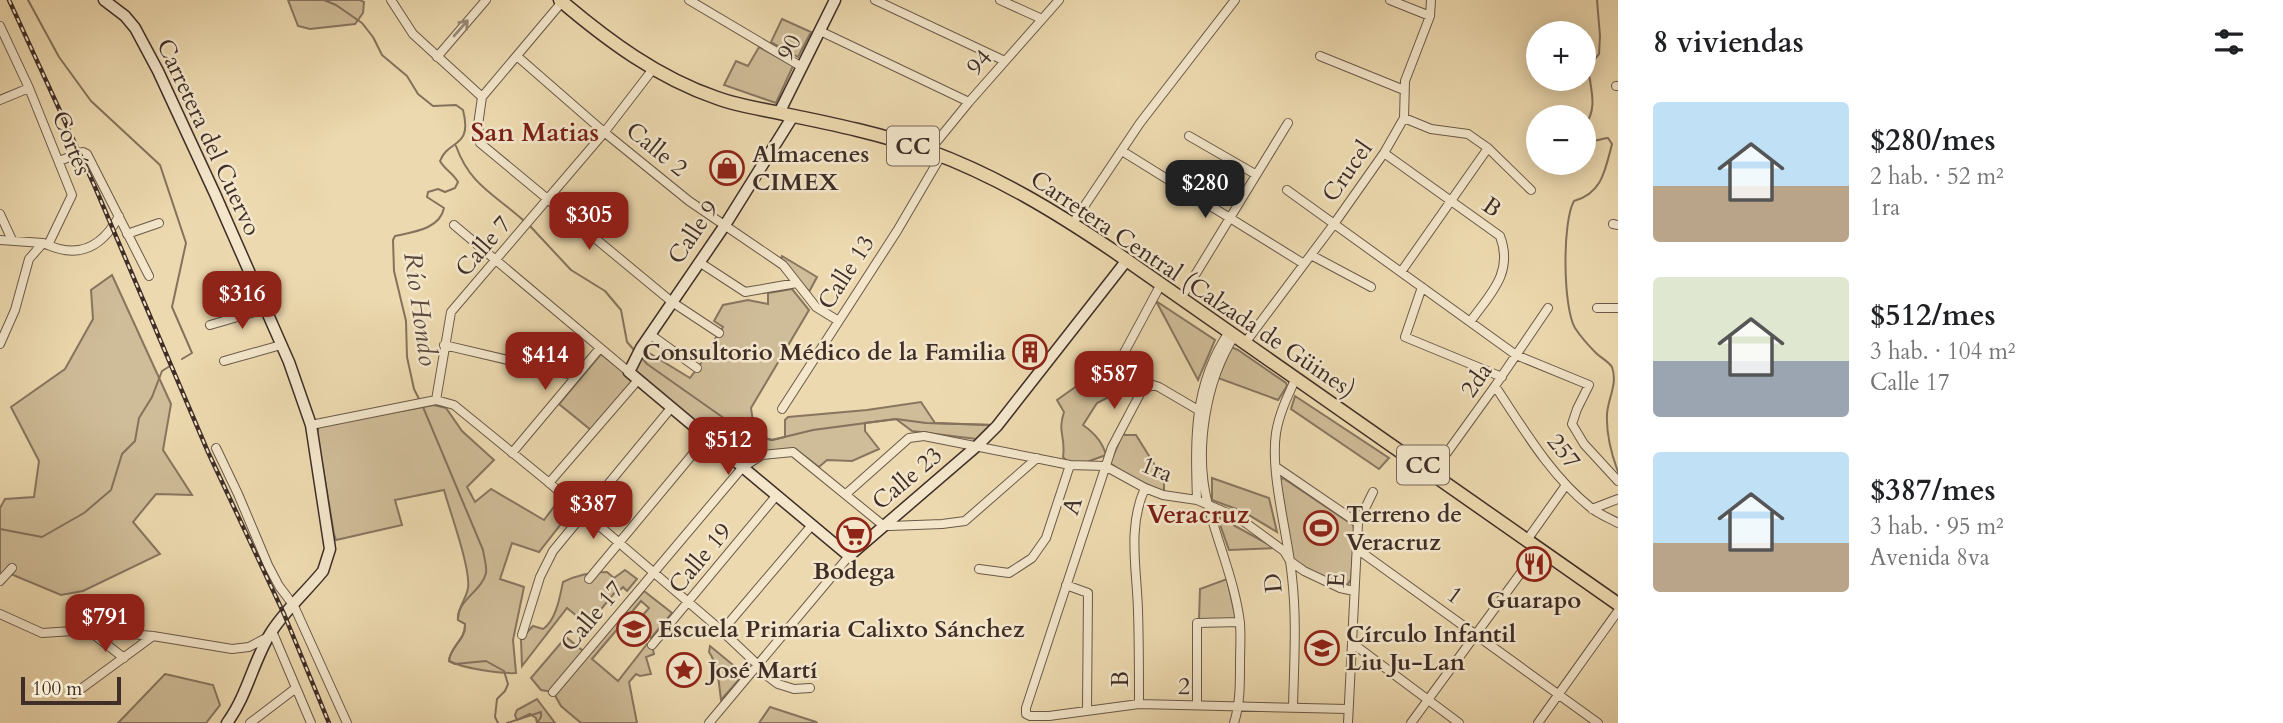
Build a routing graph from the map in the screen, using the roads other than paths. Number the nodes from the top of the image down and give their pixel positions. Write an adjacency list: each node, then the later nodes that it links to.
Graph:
1 (104, 0): 72 (street, Carretera del Cuervo)
2 (391, 0): 18 (street)
3 (486, 0): 18 (street, one-way to 3)
4 (689, 0): 21 (street)
5 (875, 0): 20 (street)
6 (1000, 0): 14 (street)
7 (1059, 0): 14 (street, 94)
8 (1235, 0): 35 (street)
9 (1390, 0): 13 (street)
10 (1431, 0): 13 (street, Crucel)
11 (561, 1): 19 (street); 22 (main road, Carretera Central (Calzada de Güines) / CC)
12 (832, 1): 16 (street, 90)
13 (1430, 16): 24 (street, Crucel)
14 (1042, 19): 20 (street, 94)
15 (0, 26): 23 (street, Cortés)
16 (820, 31): 21 (street, 90); 27 (street)
17 (1320, 56): 24 (street)
18 (437, 57): 25 (street)
19 (518, 57): 25 (street); 32 (street, Calle 2)
20 (1005, 61): 27 (street, 94)
21 (802, 67): 28 (street, 90)
22 (653, 69): 28 (main road, Carretera Central (Calzada de Güines) / CC); 32 (street, Calle 7)
23 (29, 88): 26 (street); 38 (street, Cortés)
24 (1404, 90): 30 (street, Crucel)
25 (482, 97): 42 (street)
26 (0, 100)
27 (969, 102): 36 (street, 94)
28 (779, 113): 29 (main road, Carretera Central (Calzada de Güines) / CC)
29 (793, 116): 36 (main road, Carretera Central (Calzada de Güines) / CC); 51 (street, Calle 9)
30 (1404, 118): 34 (street); 37 (street, Crucel)
31 (1288, 123): 39 (street)
32 (604, 132): 42 (street, Calle 7); 51 (street, Calle 2)
33 (1189, 136): 39 (street)
34 (1488, 148): 41 (street); 43 (street)
35 (1122, 151): 46 (street); 48 (street)
36 (935, 153): 48 (main road, Carretera Central (Calzada de Güines) / CC); 73 (street, Calle 13)
37 (1384, 153): 43 (street, B); 49 (street, Crucel)
38 (59, 161): 45 (street); 55 (street, Cortés)
39 (1255, 174): 46 (street)
40 (1287, 190): 49 (street)
41 (1531, 190)
42 (547, 199): 58 (street, Calle 7); 68 (street)
43 (1451, 203): 61 (street); 74 (street, B)
44 (0, 214): 54 (street)
45 (119, 216): 52 (street); 55 (street)
46 (1229, 218): 60 (street); 67 (street)
47 (159, 223): 52 (street)
48 (1073, 223): 57 (main road, Carretera Central (Calzada de Güines) / CC)
49 (1334, 224): 56 (street, Crucel); 61 (street)
50 (454, 225): 58 (street)
51 (725, 225): 59 (street, Calle 9); 63 (street, Calle 2)
52 (127, 234): 62 (street)
53 (0, 240): 54 (street)
54 (12, 240): 55 (street)
55 (46, 244): 79 (street, Cortés)
56 (1311, 255): 60 (street, Crucel); 66 (street)
57 (1127, 260): 64 (main road, Carretera Central (Calzada de Güines) / CC); 99 (street, Calle 23)
58 (495, 261): 81 (street, Calle 7); 82 (street)
59 (699, 262): 63 (street); 68 (street, Calle 9)
60 (1304, 264): 78 (street, Crucel)
61 (1401, 272): 65 (street)
62 (149, 276)
63 (797, 283): 73 (street, Calle 2)
64 (1161, 284): 67 (main road, Carretera Central (Calzada de Güines) / CC); 90 (street)
65 (1422, 287): 74 (street); 88 (street)
66 (1371, 288)
67 (1181, 298): 78 (main road, Carretera Central (Calzada de Güines) / CC)
68 (672, 302): 76 (street); 77 (street, Calle 9)
69 (1618, 307): 71 (street)
70 (1548, 308): 83 (street, 2da)
71 (1597, 308)
72 (265, 309): 75 (street); 80 (street, Carretera del Cuervo)
73 (837, 320): 95 (street, Calle 13)
74 (1470, 322): 83 (street)
75 (210, 325)
76 (719, 333)
77 (651, 335): 85 (street, Calle 9); 86 (street)
78 (1236, 337): 89 (main road, Carretera Central (Calzada de Güines) / CC); 96 (street)
79 (0, 344)
80 (281, 345): 84 (street); 97 (street, Carretera del Cuervo)
81 (444, 345): 87 (street); 93 (street, Calle 7)
82 (600, 348): 85 (street); 87 (street)
83 (1516, 355): 88 (street, 2da); 108 (street)
84 (224, 361)
85 (631, 368): 91 (street)
86 (697, 368)
87 (576, 376): 101 (street)
88 (1502, 377): 92 (street, 2da)
89 (1296, 378): 105 (street, D); 107 (main road, Carretera Central (Calzada de Güines) / CC)
90 (1110, 379)
91 (638, 380): 94 (street); 109 (street)
92 (1495, 386): 107 (street, 2da); 110 (street, 257)
93 (436, 400): 97 (street); 101 (street)
94 (671, 408): 98 (street); 119 (street)
95 (782, 408)
96 (1201, 413): 104 (street, A); 116 (street); 117 (street)
97 (311, 425): 141 (street, Carretera del Cuervo)
98 (707, 437): 106 (street); 125 (street)
99 (978, 445): 102 (street, 1ra); 113 (street, 1ra); 123 (street, Calle 23)
100 (216, 448): 141 (street)
101 (512, 453): 109 (street)
102 (1037, 458): 103 (street, 1ra); 123 (street)
103 (1070, 465): 104 (street, 1ra); 131 (street)
104 (1105, 466): 111 (street, 1ra); 135 (street, A)
105 (1276, 467): 120 (street); 129 (street, D)
106 (742, 468): 113 (street); 114 (street); 132 (street, Calle 17)
107 (1433, 472): 124 (main road, Carretera Central (Calzada de Güines) / CC)
108 (1618, 481)
109 (549, 483): 119 (street)
110 (1566, 485): 118 (street, 257); 124 (street)
111 (1145, 488): 116 (street, 1ra); 161 (street, B)
112 (1373, 492): 120 (street, E)
113 (846, 494): 123 (street)
114 (776, 496): 122 (street); 139 (street, Calle 19)
115 (1618, 499): 118 (street)
116 (1197, 500): 117 (street, 1ra)
117 (1208, 505): 129 (street, 1ra); 144 (street)
118 (1592, 509): 121 (street, 257)
119 (584, 514): 125 (street); 149 (street)
120 (1357, 523): 127 (street, E)
121 (1618, 523)
122 (812, 525): 128 (street); 146 (street)
123 (884, 526): 128 (street, Calle 23)
124 (1527, 540): 126 (main road, Carretera Central (Calzada de Güines) / CC)
125 (618, 544): 132 (street); 133 (street)
126 (1539, 548): 136 (main road, Carretera Central (Calzada de Güines) / CC); 148 (street)
127 (1357, 549): 137 (street, E); 148 (street, 1)
128 (849, 556): 154 (street, Calle 23)
129 (1290, 561): 137 (street, 1ra); 164 (street, D)
130 (12, 568): 134 (street)
131 (979, 569)
132 (653, 573): 139 (street); 157 (street, Calle 17)
133 (589, 579)
134 (0, 580)
135 (1066, 585): 165 (street, A); 167 (street)
136 (1599, 590): 138 (main road); 140 (main road, Carretera Central (Calzada de Güines) / CC)
137 (1354, 591): 151 (street, E)
138 (1618, 593)
139 (688, 602): 146 (street); 152 (street, Calle 19)
140 (1618, 604)
141 (294, 606): 147 (street, Carretera del Cuervo); 171 (street)
142 (1618, 611): 159 (street)
143 (0, 614): 145 (street)
144 (1240, 622): 162 (street); 163 (street)
145 (88, 630): 150 (street); 153 (street)
146 (722, 631): 154 (street)
147 (270, 634): 150 (street); 155 (street); 168 (street, Carretera del Cuervo)
148 (1477, 634): 159 (street, 1); 160 (street)
149 (522, 635)
150 (153, 636): 153 (street)
151 (1352, 643): 160 (street); 166 (street, E)
152 (652, 645)
153 (124, 658): 158 (street)
154 (759, 666): 156 (street); 172 (street, Calle 23)
155 (296, 688): 169 (street); 170 (street)
156 (810, 688)
157 (553, 692)
158 (75, 694)
159 (1558, 694): 177 (street); 178 (street, 1)
160 (1429, 700): 175 (street); 176 (street)
161 (1139, 704): 162 (street, 2); 167 (street, 2)
162 (1197, 705): 163 (street, 2)
163 (1240, 707): 164 (street, 2); 173 (street)
164 (1293, 707): 166 (street, 2)
165 (1026, 708): 167 (street, 2)
166 (1348, 709): 174 (street, E)
167 (1087, 710)
168 (227, 723)
169 (250, 723)
170 (312, 723)
171 (347, 723)
172 (709, 723)
173 (1234, 723)
174 (1348, 723)
175 (1411, 723)
176 (1459, 723)
177 (1538, 723)
178 (1598, 723)

